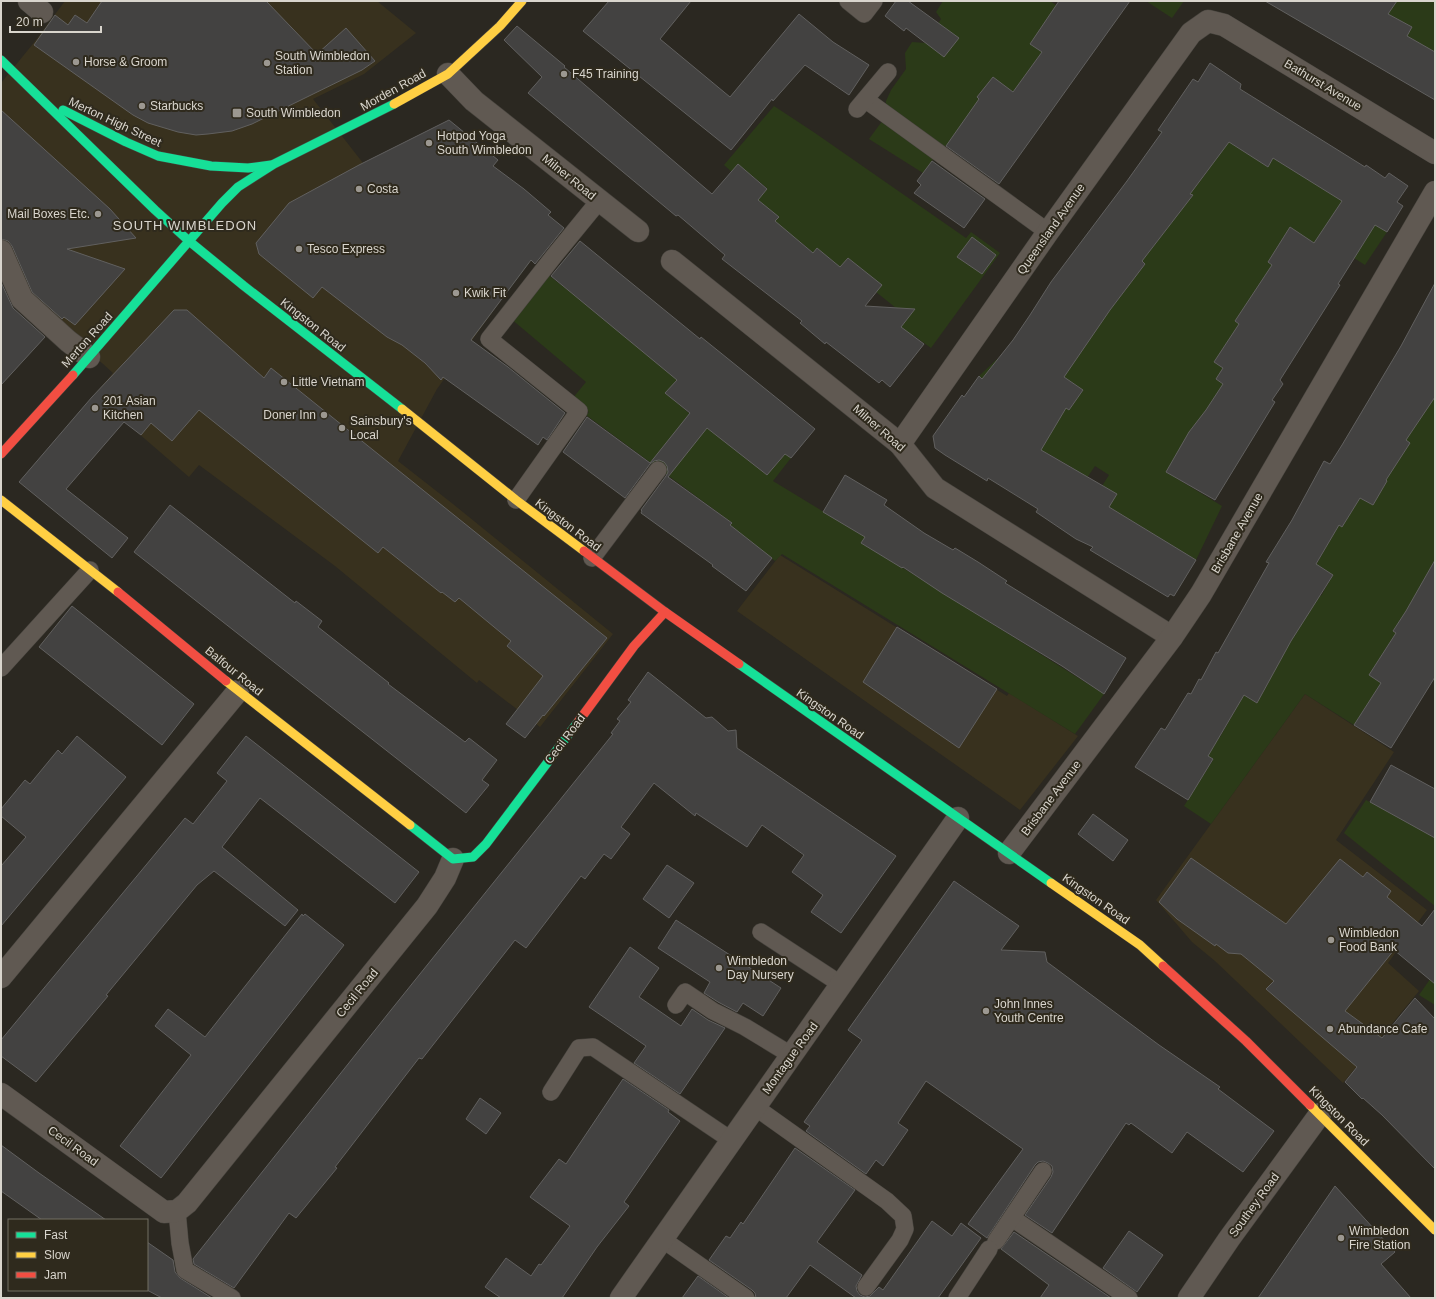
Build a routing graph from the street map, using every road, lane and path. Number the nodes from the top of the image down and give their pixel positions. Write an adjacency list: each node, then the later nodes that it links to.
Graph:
1 (522, 1): 7 (main road, Morden Road)
2 (848, 1): 3 (lane)
3 (874, 1)
4 (1208, 21): 9 (street, Bathurst Avenue); 14 (street, Queensland Avenue)
5 (1, 60): 8 (main road, Merton High Street)
6 (888, 72): 14 (lane)
7 (448, 74): 10 (main road, Morden Road); 12 (street, Milner Road)
8 (44, 101): 10 (main road, Merton High Street); 15 (main road, Merton High Street)
9 (1435, 153)
10 (274, 164): 15 (main road, Morden Road)
11 (1435, 192): 27 (street, Brisbane Avenue)
12 (600, 201): 13 (street, Milner Road); 23 (lane)
13 (638, 231)
14 (1048, 232): 19 (street, Queensland Avenue)
15 (189, 241): 18 (main road, Merton Road); 23 (main road, Kingston Road)
16 (1, 251): 18 (street)
17 (672, 261): 19 (street, Milner Road)
18 (89, 357): 20 (main road, Merton Road)
19 (900, 444): 27 (street, Milner Road)
20 (1, 454)
21 (658, 470): 24 (lane)
22 (1, 500): 25 (main road, Balfour Road)
23 (516, 500): 24 (main road, Kingston Road)
24 (592, 558): 26 (main road, Kingston Road)
25 (90, 570): 28 (lane); 29 (main road, Balfour Road)
26 (665, 612): 30 (main road, Kingston Road); 32 (main road, Cecil Road)
27 (1172, 637): 31 (street, Brisbane Avenue)
28 (1, 668)
29 (238, 691): 32 (main road, Balfour Road); 34 (street)
30 (958, 818): 31 (main road, Kingston Road); 35 (street, Montague Road)
31 (1009, 853): 41 (main road, Kingston Road)
32 (453, 859): 44 (street, Cecil Road)
33 (761, 932): 35 (lane)
34 (1, 977)
35 (842, 985): 37 (street, Montague Road)
36 (676, 1006): 37 (lane)
37 (791, 1055): 40 (street, Montague Road)
38 (551, 1092): 42 (lane)
39 (1, 1094): 44 (street, Cecil Road)
40 (755, 1107): 42 (street, Montague Road); 48 (lane)
41 (1320, 1114): 46 (main road, Kingston Road); 54 (street, Southey Road)
42 (731, 1140): 47 (street, Montague Road)
43 (1043, 1171): 45 (lane)
44 (177, 1211): 49 (lane)
45 (1012, 1218): 52 (lane); 53 (lane)
46 (1435, 1230)
47 (662, 1239): 50 (street, Montague Road); 51 (lane)
48 (866, 1287)
49 (232, 1298)
50 (621, 1298)
51 (746, 1298)
52 (957, 1298)
53 (1129, 1298)
54 (1189, 1298)

